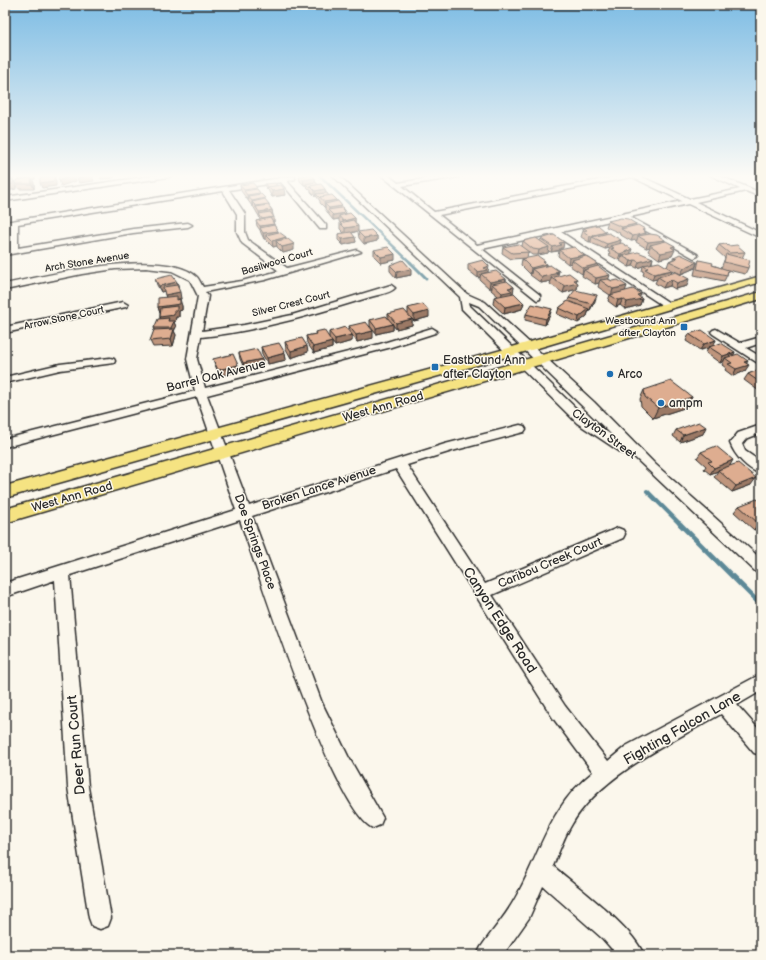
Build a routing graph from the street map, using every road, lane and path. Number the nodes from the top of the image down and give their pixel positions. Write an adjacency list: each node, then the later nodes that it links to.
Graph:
1 (34, 220): 9 (street)
2 (241, 220): 20 (street)
3 (317, 220): 12 (street)
4 (383, 220): 26 (street, Clayton Street)
5 (440, 220): 15 (street)
6 (606, 220): 13 (street)
7 (631, 220): 19 (street)
8 (726, 220): 14 (street)
9 (14, 223): 10 (street); 16 (street)
10 (5, 224)
11 (188, 225): 16 (street)
12 (323, 227)
13 (554, 231): 15 (street); 29 (street)
14 (761, 236)
15 (476, 248): 27 (street)
16 (14, 251): 18 (street)
17 (357, 252): 20 (street, Basilwood Court)
18 (5, 253)
19 (694, 256)
20 (286, 272): 24 (street, Basilwood Court)
21 (761, 279): 29 (main road, West Ann Road)
22 (5, 287): 24 (street, Arch Stone Avenue)
23 (391, 288): 33 (street, Silver Crest Court)
24 (202, 290): 33 (street, Doe Springs Place)
25 (760, 295): 35 (main road, West Ann Road)
26 (464, 296): 36 (street, Clayton Street); 38 (street, Clayton Street)
27 (537, 297)
28 (123, 305): 30 (street, Arrow Stone Court)
29 (668, 306): 35 (main road); 36 (main road, West Ann Road)
30 (5, 330)
31 (432, 331): 44 (street, Barrel Oak Avenue)
32 (716, 332): 37 (street)
33 (195, 335): 44 (street, Doe Springs Place)
34 (761, 340): 37 (street)
35 (609, 341): 40 (main road, West Ann Road)
36 (527, 347): 38 (main road, West Ann Road); 40 (street, Clayton Street)
37 (738, 347): 41 (street)
38 (510, 351): 42 (street, Clayton Street); 49 (main road, West Ann Road)
39 (110, 361): 43 (street)
40 (541, 361): 42 (main road, West Ann Road); 45 (street, Clayton Street)
41 (761, 362)
42 (524, 366): 46 (street, Clayton Street); 51 (main road, West Ann Road)
43 (5, 380)
44 (201, 393): 49 (street, Doe Springs Place); 50 (street, Barrel Oak Avenue)
45 (598, 414): 46 (street); 53 (street, Clayton Street)
46 (581, 420): 53 (street, Clayton Street)
47 (520, 429): 52 (street, Broken Lance Avenue)
48 (761, 429): 54 (street)
49 (216, 433): 51 (street, Doe Springs Place); 55 (main road, West Ann Road)
50 (5, 443)
51 (223, 453): 56 (street, Doe Springs Place); 57 (main road, West Ann Road)
52 (399, 463): 56 (street, Broken Lance Avenue); 62 (street, Canyon Edge Road)
53 (651, 467): 59 (street, Clayton Street)
54 (761, 469)
55 (5, 492)
56 (244, 512): 60 (street, Broken Lance Avenue); 67 (street, Doe Springs Place)
57 (5, 516)
58 (618, 534): 62 (street, Caribou Creek Court)
59 (761, 568)
60 (62, 572): 61 (street, Broken Lance Avenue); 69 (street, Deer Run Court)
61 (5, 590)
62 (482, 592): 66 (street, Canyon Edge Road)
63 (761, 682): 64 (street, Fighting Falcon Lane)
64 (724, 703): 65 (street); 66 (street, Fighting Falcon Lane)
65 (761, 746)
66 (606, 774): 68 (street, Fighting Falcon Lane)
67 (373, 818)
68 (540, 869): 70 (street, Fighting Falcon Lane); 71 (street)
69 (100, 918)
70 (489, 955)
71 (632, 955)

